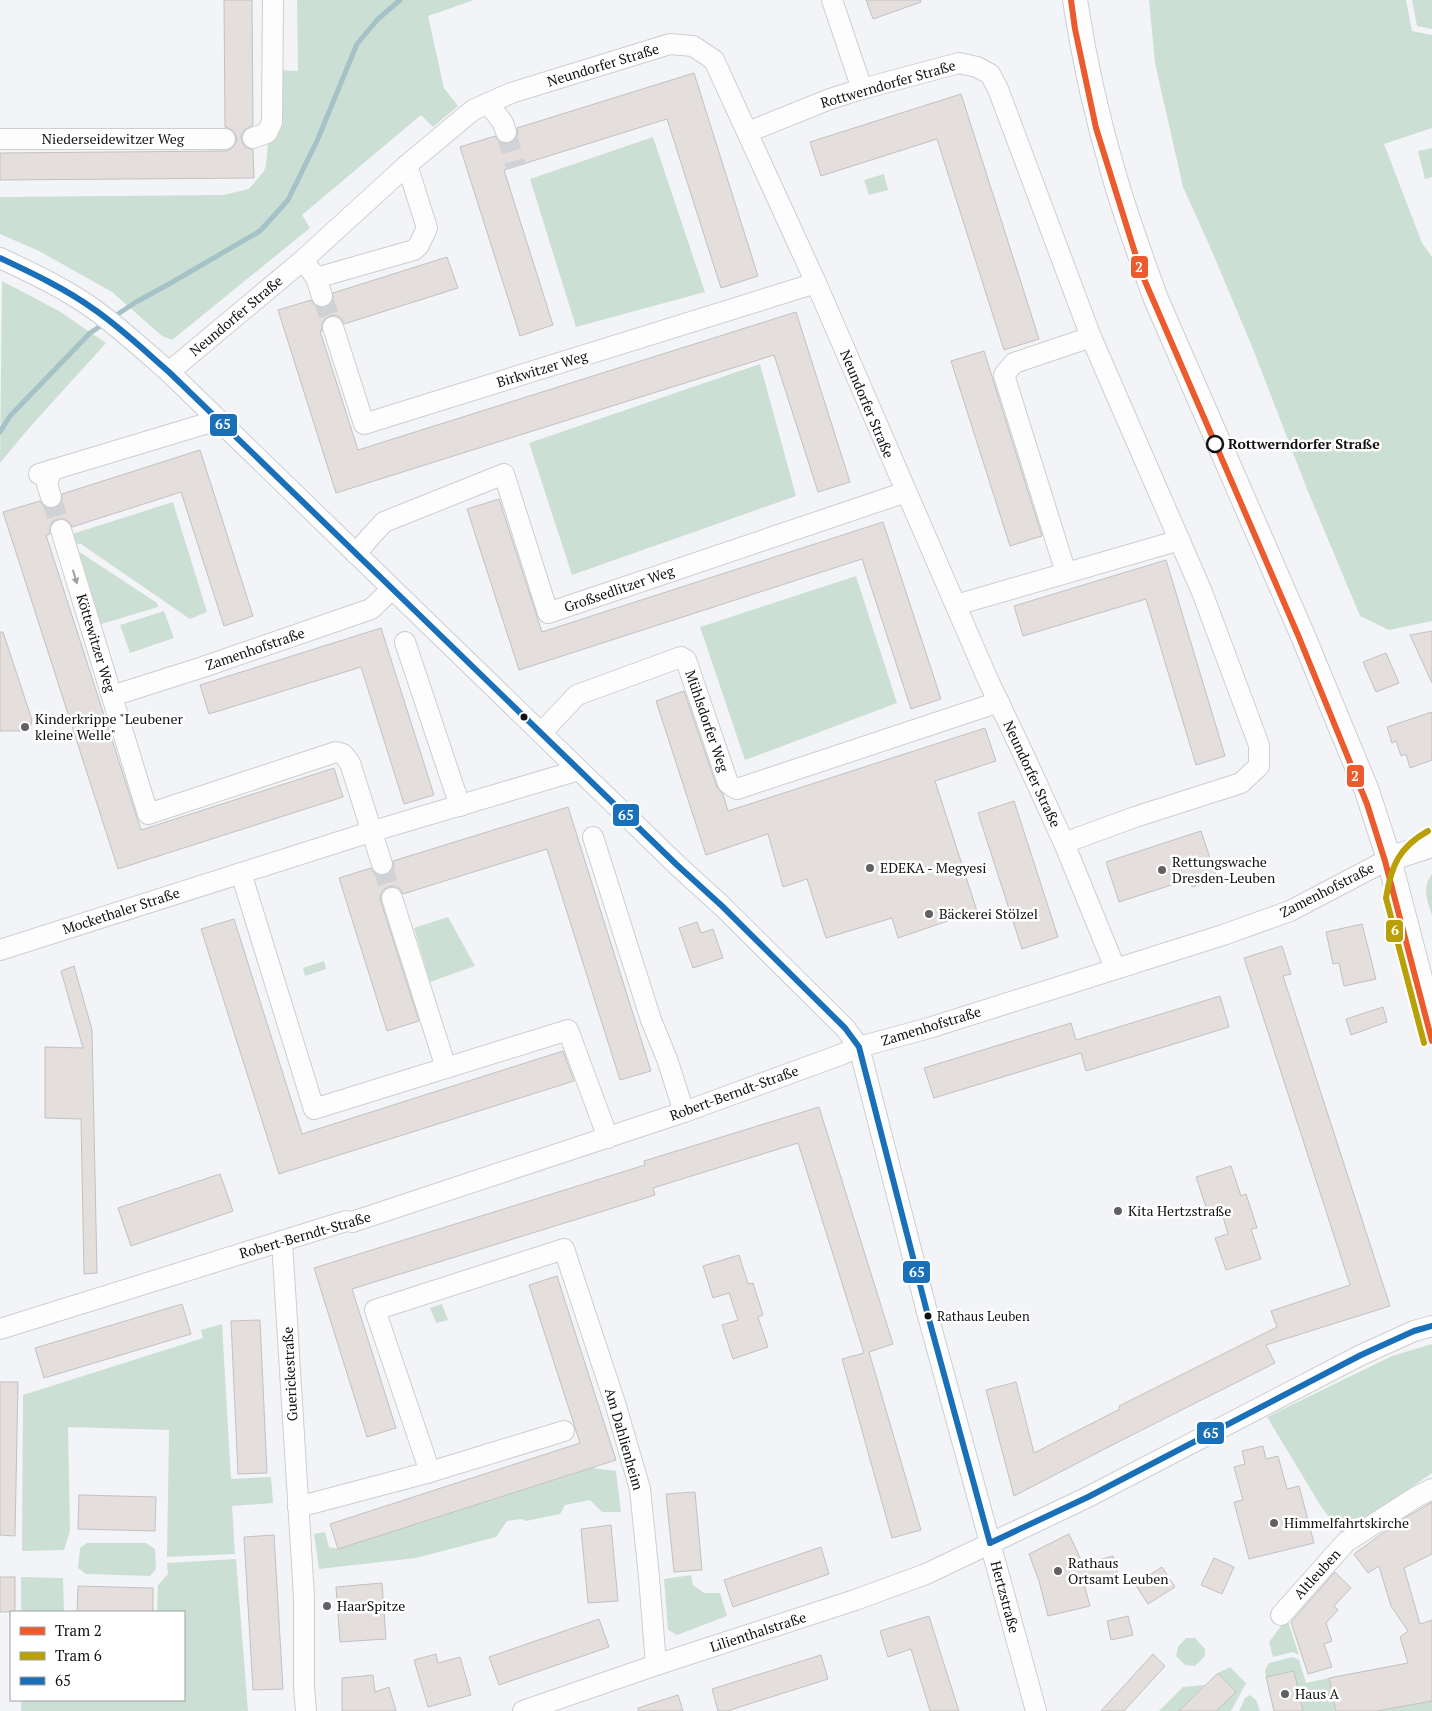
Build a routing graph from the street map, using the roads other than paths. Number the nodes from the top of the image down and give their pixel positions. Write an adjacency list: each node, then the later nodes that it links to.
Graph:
1 (273, 0): 8 (street)
2 (832, 0): 4 (street)
3 (1075, 0): 37 (street)
4 (862, 89): 7 (street, Rottwerndorfer Straße); 16 (street, Rottwerndorfer Straße)
5 (488, 103): 6 (street); 7 (street, Neundorfer Straße); 11 (street, Neundorfer Straße)
6 (506, 132)
7 (748, 132): 14 (street, Neundorfer Straße)
8 (253, 138)
9 (0, 139): 10 (street, Niederseidewitzer Weg)
10 (226, 139)
11 (407, 166): 13 (street, Neundorfer Straße); 13 (street)
12 (0, 258): 17 (street)
13 (303, 260): 17 (street, Neundorfer Straße)
14 (816, 283): 15 (street, Birkwitzer Weg); 19 (street, Neundorfer Straße)
15 (333, 327)
16 (1091, 337): 22 (street, Rottwerndorfer Straße); 24 (street)
17 (169, 372): 18 (street)
18 (218, 420): 20 (street); 23 (street)
19 (906, 492): 23 (street, Großsedlitzer Weg); 26 (street, Neundorfer Straße)
20 (50, 497)
21 (61, 530): 28 (street, Köttewitzer Weg, one-way to 28)
22 (1180, 540): 24 (street); 35 (street, Rottwerndorfer Straße)
23 (356, 554): 25 (street)
24 (1066, 573): 26 (street)
25 (392, 589): 28 (street, Zamenhofstraße); 30 (street)
26 (956, 605): 29 (street, Neundorfer Straße)
27 (405, 642): 32 (street)
28 (112, 696): 33 (street, Köttewitzer Weg)
29 (999, 702): 30 (street, Mühlsdorfer Weg); 35 (street, Neundorfer Straße)
30 (542, 733): 31 (street)
31 (579, 770): 32 (street, Mockethaler Straße); 44 (street)
32 (460, 806): 33 (street, Mockethaler Straße)
33 (370, 832): 38 (street); 39 (street, Mockethaler Straße)
34 (593, 837): 46 (street)
35 (1064, 843): 42 (street, Neundorfer Straße)
36 (1432, 845): 37 (street)
37 (1389, 859): 42 (street, Zamenhofstraße); 43 (street)
38 (382, 864)
39 (241, 873): 41 (street, Mockethaler Straße); 45 (street)
40 (392, 898): 45 (street)
41 (0, 950)
42 (1115, 968): 44 (street, Zamenhofstraße)
43 (1432, 1024)
44 (859, 1047): 46 (street, Robert-Berndt-Straße); 55 (street, Hertzstraße)
45 (446, 1068): 47 (street)
46 (684, 1112): 47 (street, Robert-Berndt-Straße)
47 (608, 1138): 48 (street, Robert-Berndt-Straße)
48 (282, 1241): 50 (street, Robert-Berndt-Straße); 54 (street, Guerickestraße)
49 (1432, 1326): 55 (street)
50 (0, 1329)
51 (564, 1431): 52 (street)
52 (430, 1472): 54 (street); 57 (street, Am Dahlienheim)
53 (1432, 1489): 56 (street, Altleuben)
54 (298, 1507): 58 (street, Guerickestraße)
55 (990, 1543): 57 (street, Lilienthalstraße); 60 (street, Hertzstraße)
56 (1281, 1615)
57 (656, 1665): 59 (street, Lilienthalstraße)
58 (306, 1711)
59 (523, 1711)
60 (1036, 1711)

